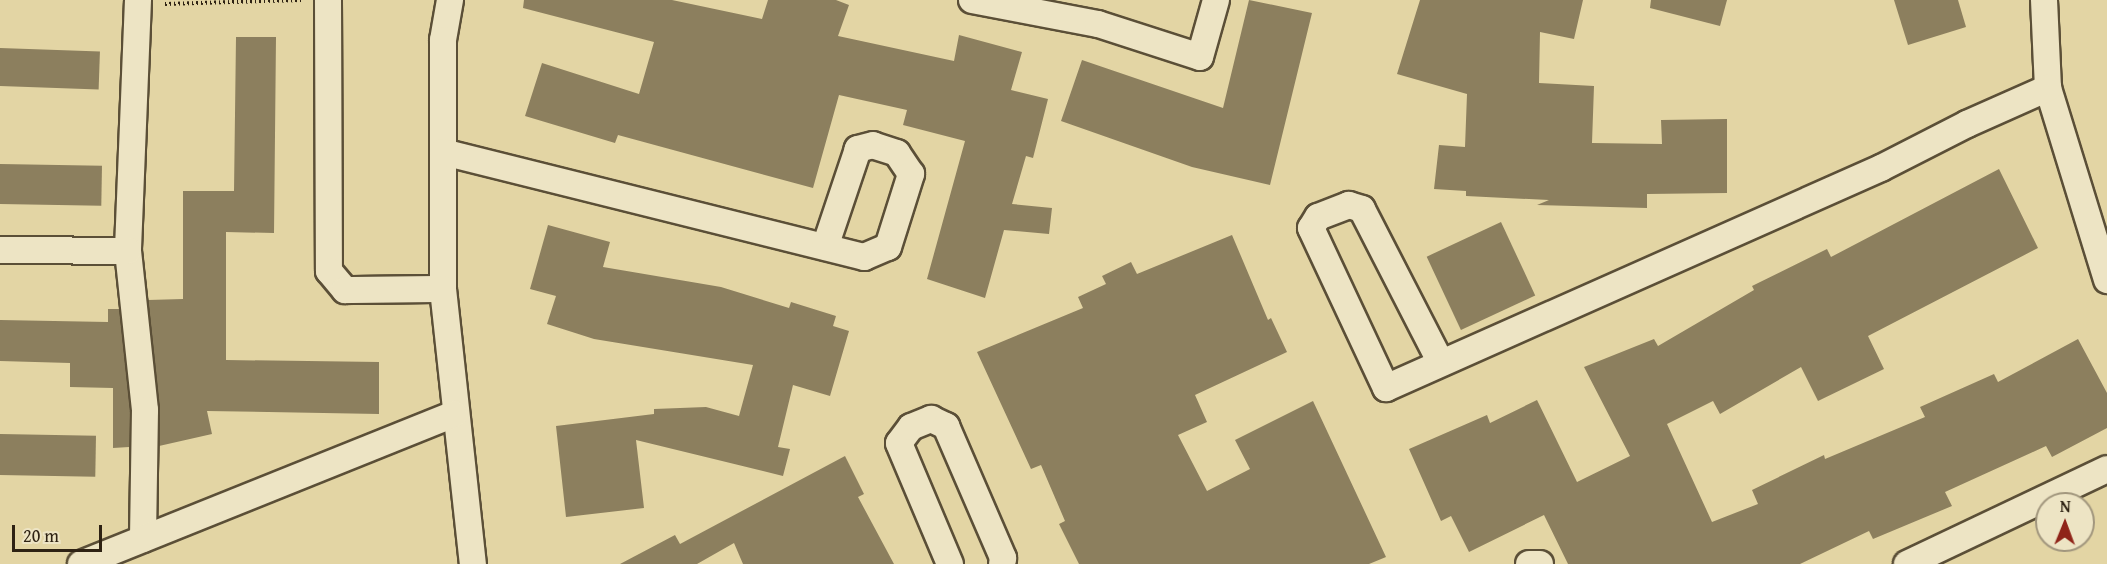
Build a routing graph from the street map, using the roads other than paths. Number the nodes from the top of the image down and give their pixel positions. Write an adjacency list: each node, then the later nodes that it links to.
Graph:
1 (328, 0): 13 (street)
2 (450, 0): 8 (street)
3 (972, 0): 4 (street)
4 (1216, 0)
5 (2044, 0): 7 (street)
6 (138, 3): 11 (street)
7 (2048, 88): 12 (street); 14 (street)
8 (444, 152): 9 (street); 13 (street)
9 (825, 248)
10 (0, 250): 11 (street)
11 (128, 251): 17 (street)
12 (2107, 280)
13 (443, 289): 15 (street)
14 (1441, 363): 14 (street)
15 (454, 414): 17 (street); 19 (street)
16 (2107, 470): 24 (street)
17 (143, 539): 18 (street)
18 (81, 564)
19 (473, 564)
20 (950, 564): 21 (street)
21 (1002, 564)
22 (1529, 564): 23 (street)
23 (1540, 564)
24 (1907, 564)

